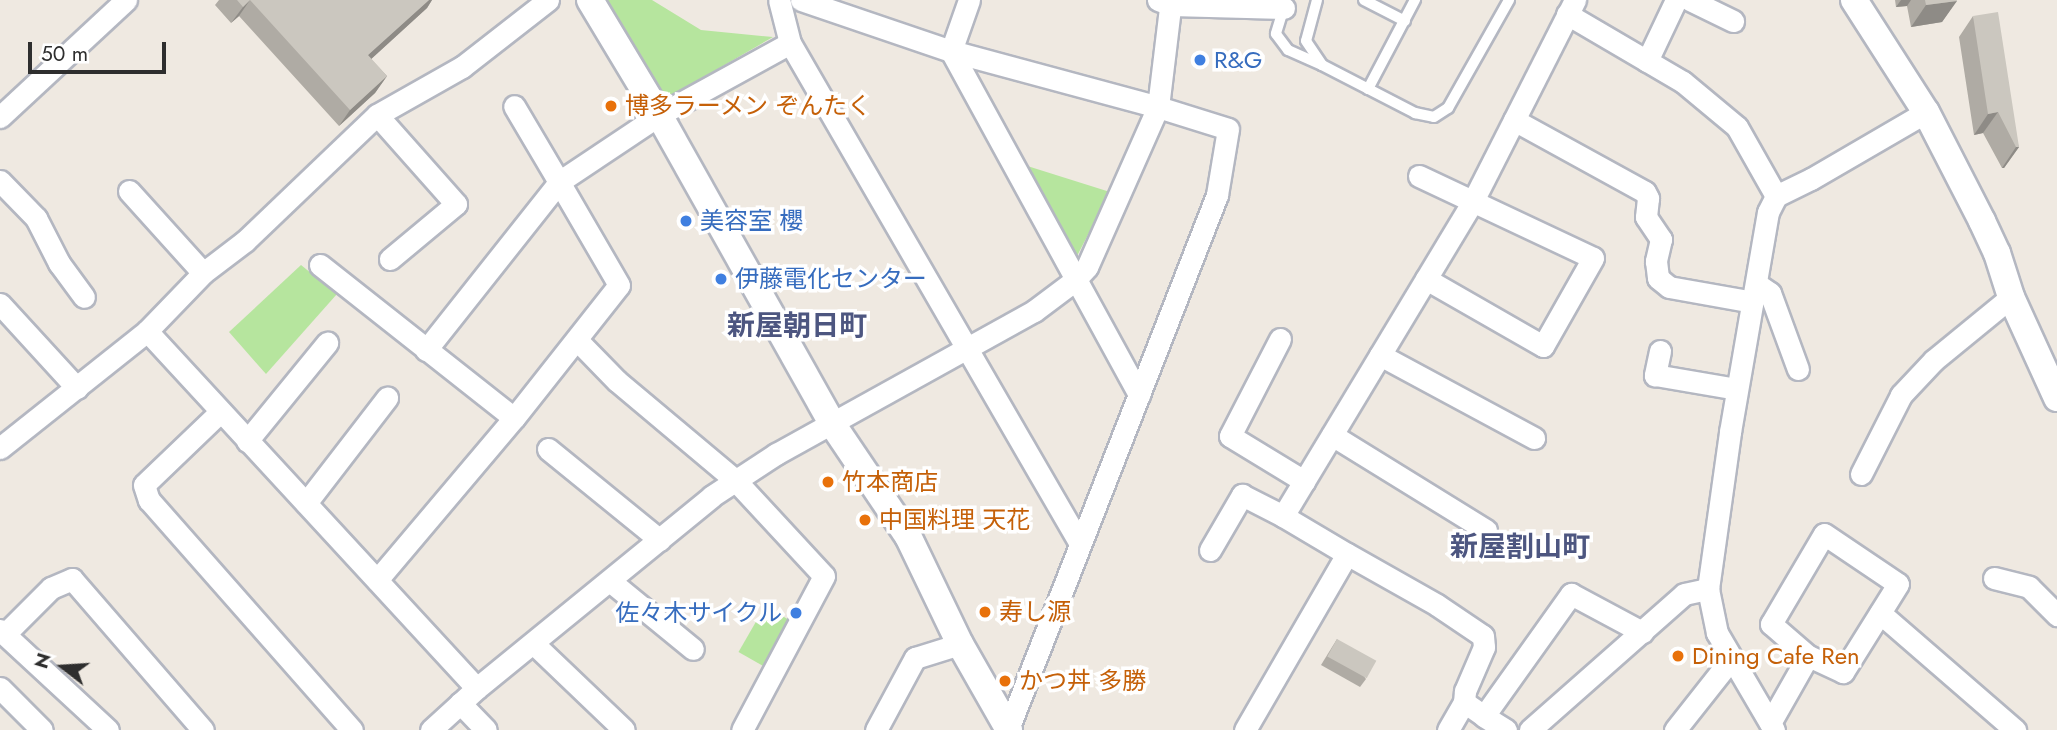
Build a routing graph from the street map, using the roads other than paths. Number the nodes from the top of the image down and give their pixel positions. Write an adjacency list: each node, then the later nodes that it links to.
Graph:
1 (126, 0): 27 (street)
2 (548, 0): 29 (street)
3 (590, 0): 28 (street)
4 (779, 0): 19 (street)
5 (801, 0): 20 (street)
6 (969, 0): 20 (street)
7 (1317, 0): 22 (lane)
8 (1364, 0): 17 (lane)
9 (1415, 0): 17 (lane)
10 (1509, 0): 23 (lane)
11 (1676, 0): 21 (street)
12 (1690, 0): 18 (street)
13 (1854, 0): 26 (street)
14 (1167, 2): 15 (street); 25 (street)
15 (1285, 4): 22 (lane)
16 (1571, 7): 21 (street); 30 (street)
17 (1405, 20): 23 (lane)
18 (1732, 21)
19 (790, 43): 28 (street); 51 (street)
20 (951, 51): 25 (street); 41 (street)
21 (1647, 61): 35 (street)
22 (1322, 65): 23 (lane)
23 (1368, 89)
24 (514, 106): 33 (street)
25 (1158, 107): 41 (street); 57 (street)
26 (1926, 112): 35 (street); 44 (street)
27 (1, 113)
28 (659, 114): 33 (street); 62 (street)
29 (377, 116): 37 (street); 39 (street)
30 (1514, 120): 36 (street); 42 (street)
31 (1419, 176): 36 (street)
32 (0, 181): 43 (street)
33 (559, 183): 48 (street); 50 (street)
34 (129, 191): 39 (street)
35 (1776, 196): 42 (street)
36 (1472, 203): 40 (street); 40 (street)
37 (390, 259)
38 (320, 265): 50 (street)
39 (203, 273): 46 (street)
40 (1426, 279): 53 (street)
41 (1074, 281): 51 (street); 57 (street)
42 (1755, 293): 54 (street); 56 (street)
43 (84, 297)
44 (2011, 297): 58 (street); 68 (street)
45 (0, 304): 55 (street)
46 (147, 331): 55 (street); 60 (street)
47 (1280, 339): 70 (street)
48 (577, 340): 61 (street); 69 (street)
49 (327, 343): 65 (street)
50 (426, 349): 61 (street)
51 (965, 349): 62 (street); 75 (street)
52 (1660, 351): 56 (street)
53 (1380, 355): 63 (street); 64 (street)
54 (1798, 369)
55 (77, 388): 66 (street)
56 (1737, 389): 81 (street)
57 (1139, 395): 75 (street)
58 (2056, 396)
59 (387, 398): 71 (street)
60 (220, 412): 65 (street); 101 (street)
61 (514, 418): 79 (street)
62 (833, 425): 69 (street); 87 (street)
63 (1332, 435): 70 (street); 73 (street)
64 (1534, 438)
65 (247, 441): 71 (street)
66 (0, 448)
67 (548, 449): 74 (street)
68 (1861, 474)
69 (736, 481): 74 (street); 105 (street)
70 (1304, 481): 72 (street)
71 (306, 503): 79 (street)
72 (1283, 516): 76 (street); 77 (street)
73 (1486, 530)
74 (660, 540): 80 (street)
75 (1079, 542): 96 (street)
76 (1210, 550)
77 (1347, 554): 93 (street); 107 (street)
78 (1994, 578): 83 (street)
79 (377, 580): 92 (street)
80 (610, 581): 86 (street); 88 (street)
81 (1708, 589): 85 (street); 90 (street)
82 (1880, 613): 89 (street); 89 (street); 112 (street)
83 (2057, 615)
84 (3, 632): 99 (street); 100 (street)
85 (1642, 632): 95 (street); 110 (street)
86 (534, 644): 92 (street); 104 (street)
87 (960, 644): 96 (street); 106 (street)
88 (693, 649)
89 (1808, 656): 97 (street)
90 (1731, 659): 97 (street); 111 (street)
91 (0, 688): 98 (street)
92 (477, 688): 94 (street)
93 (1464, 702): 95 (street); 108 (street)
94 (460, 703): 102 (street); 103 (street)
95 (1484, 716): 109 (street)
96 (1013, 726)
97 (1772, 727)
98 (41, 730)
99 (108, 730)
100 (203, 730)
101 (352, 730)
102 (431, 730)
103 (486, 730)
104 (624, 730)
105 (741, 730)
106 (876, 730)
107 (1245, 730)
108 (1448, 730)
109 (1506, 730)
110 (1530, 730)
111 (1675, 730)
112 (2015, 730)

